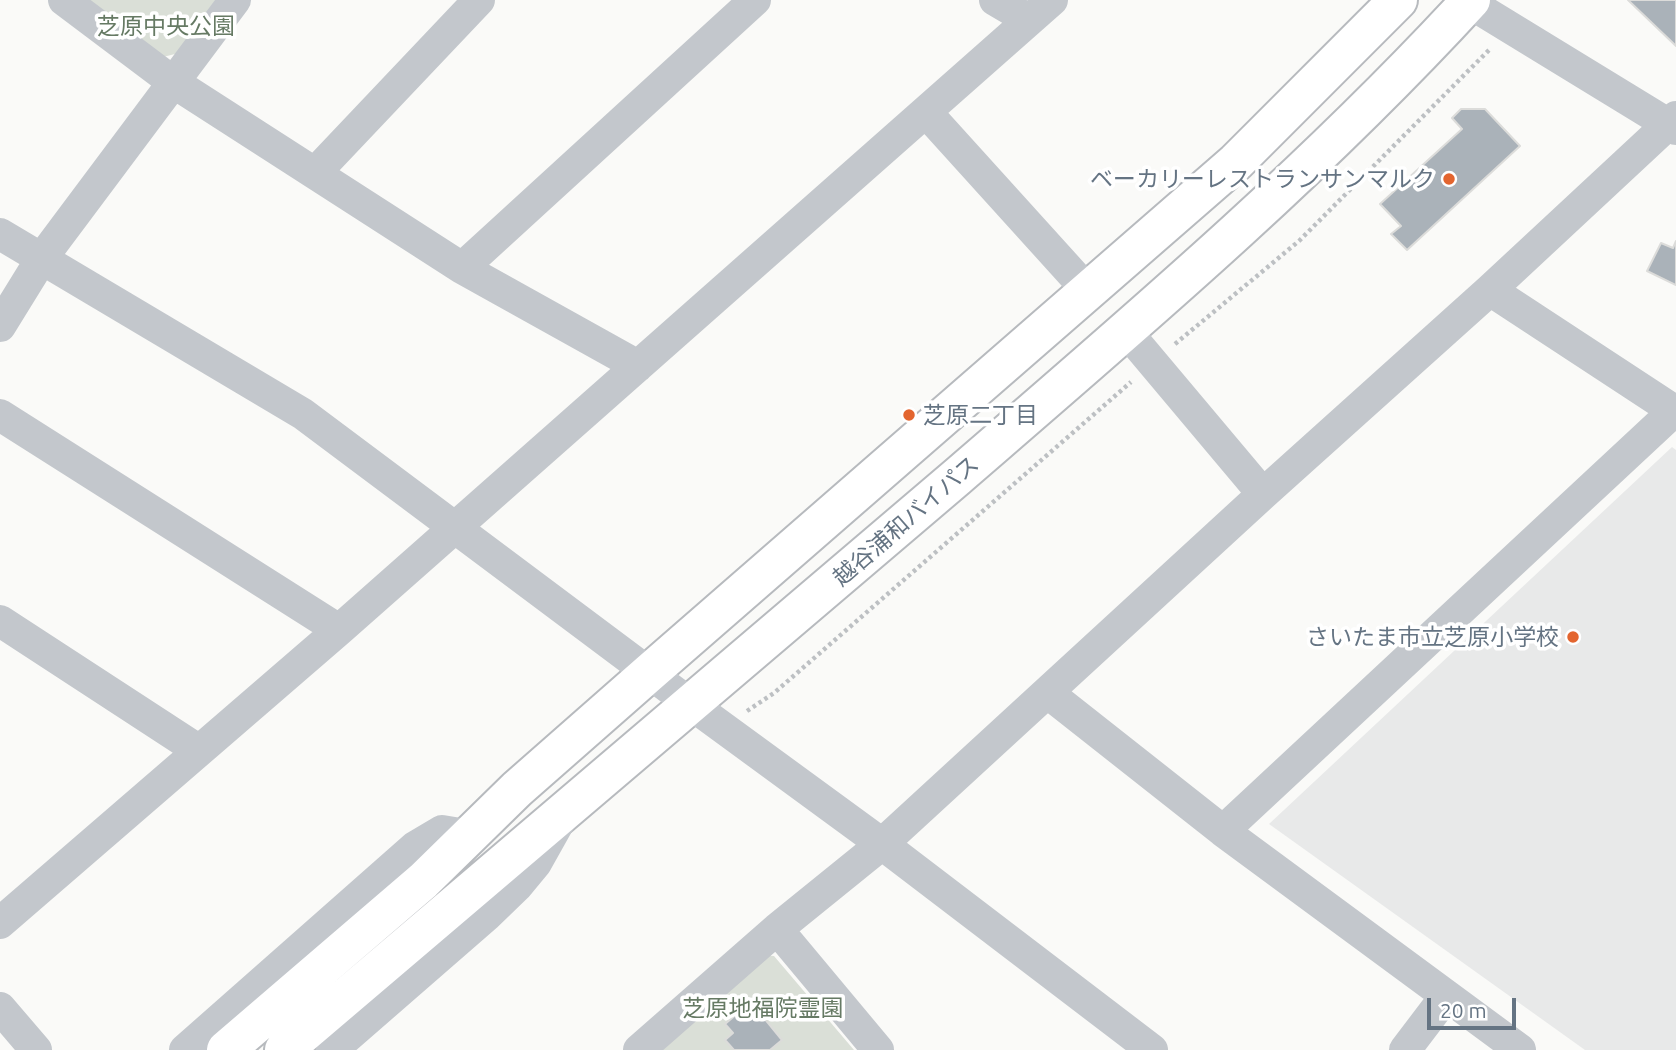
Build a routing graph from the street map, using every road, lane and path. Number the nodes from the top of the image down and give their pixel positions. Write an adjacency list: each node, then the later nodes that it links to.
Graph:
1 (64, 0): 10 (street)
2 (235, 0): 10 (street)
3 (478, 0): 13 (street)
4 (755, 0): 16 (street)
5 (995, 0): 8 (street)
6 (1398, 0): 18 (highway)
7 (1468, 1): 12 (street); 20 (highway, 越谷浦和バイパス)
8 (1041, 10): 11 (street)
9 (1490, 49): 21 (path)
10 (173, 82): 13 (street); 15 (street)
11 (926, 111): 18 (street); 22 (street)
12 (1674, 124): 17 (street)
13 (315, 173): 16 (street)
14 (0, 234): 15 (street)
15 (43, 258): 19 (street); 26 (street)
16 (462, 268): 22 (street)
17 (1490, 290): 23 (street); 25 (street)
18 (1088, 291): 29 (highway)
19 (0, 326)
20 (1126, 331): 21 (street); 31 (highway, 越谷浦和バイパス)
21 (1153, 363): 25 (street); 32 (path)
22 (638, 366): 26 (street)
23 (1675, 411): 35 (street)
24 (0, 415): 28 (street)
25 (1263, 494): 30 (street)
26 (454, 527): 28 (street); 29 (street)
27 (0, 621): 33 (street)
28 (339, 630): 33 (street)
29 (649, 673): 31 (street); 36 (highway)
30 (1048, 693): 35 (street); 37 (street)
31 (692, 705): 34 (highway, 越谷浦和バイパス); 37 (street)
32 (741, 715)
33 (198, 750): 38 (street)
34 (563, 815): 45 (highway, 越谷浦和バイパス); 46 (street)
35 (1223, 831): 40 (street)
36 (472, 836): 43 (street); 44 (highway)
37 (882, 844): 39 (street); 49 (street)
38 (0, 923)
39 (777, 929): 47 (street); 48 (street)
40 (1446, 996): 50 (street); 51 (street)
41 (0, 1008): 42 (street)
42 (36, 1050)
43 (185, 1050)
44 (226, 1050)
45 (284, 1050)
46 (332, 1050)
47 (639, 1050)
48 (878, 1050)
49 (1152, 1050)
50 (1405, 1050)
51 (1520, 1050)

